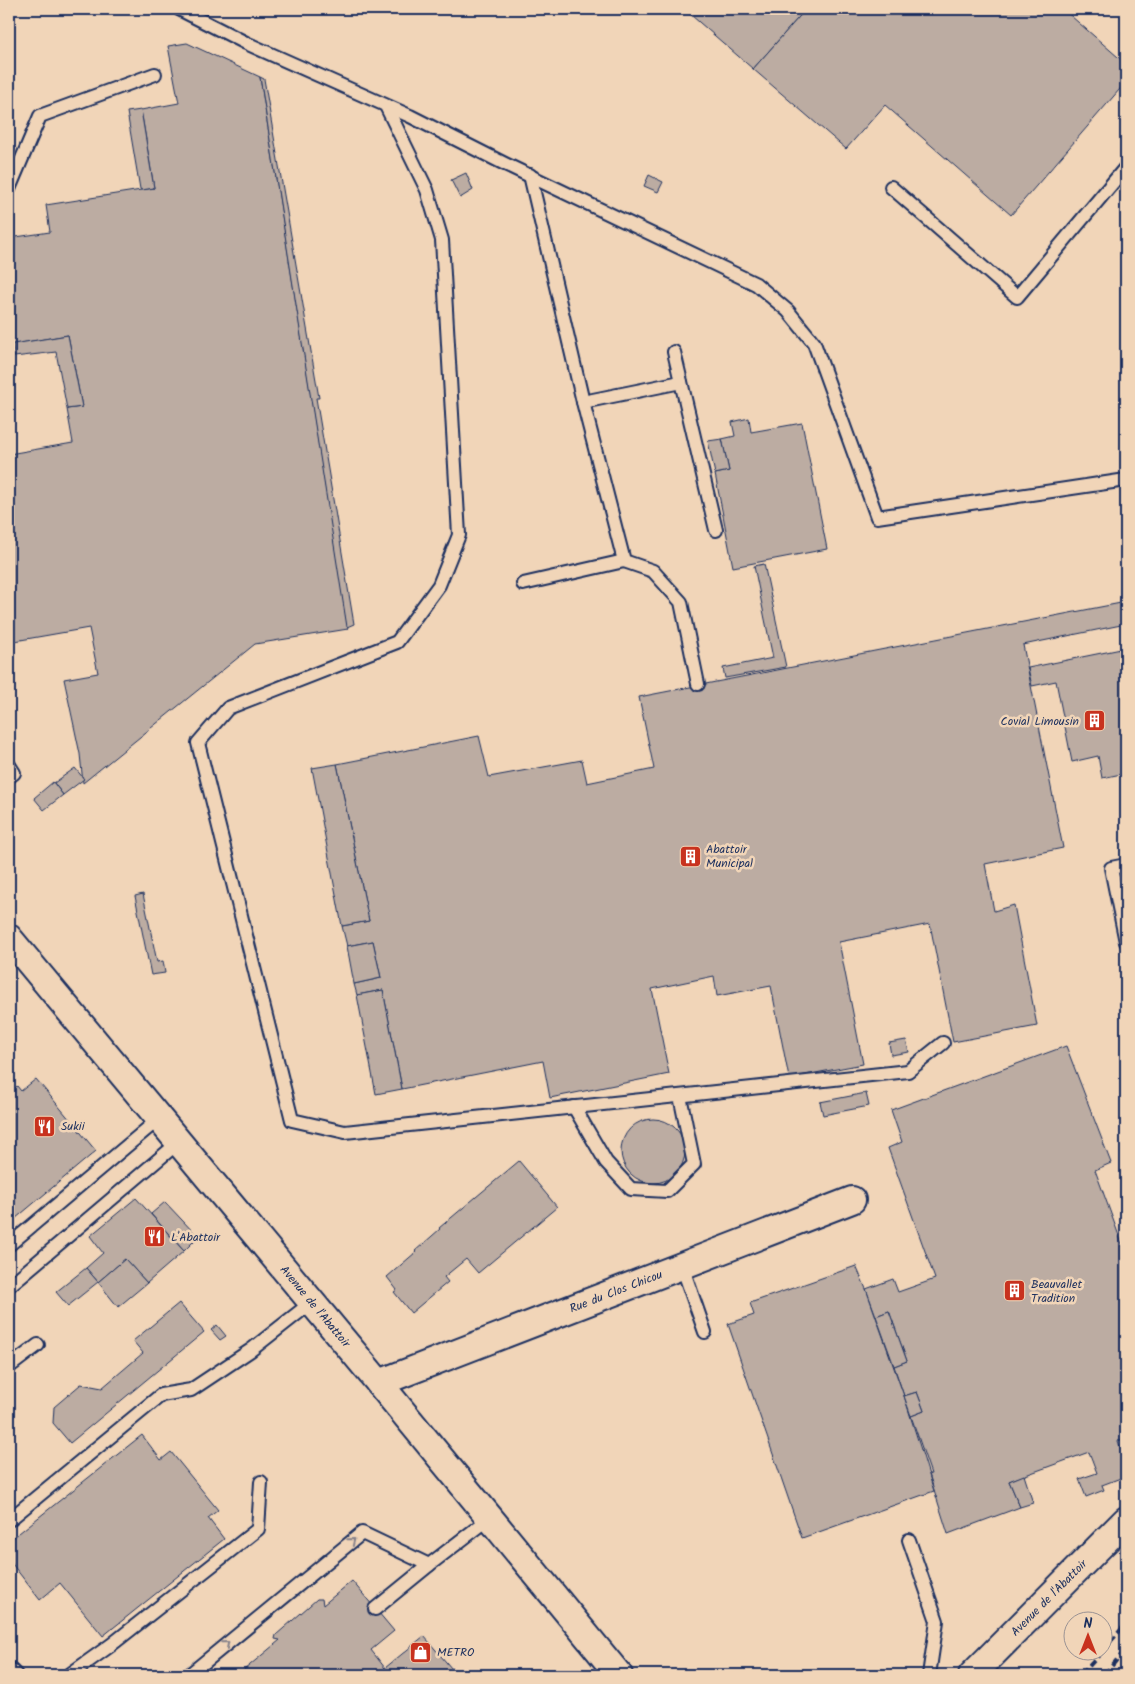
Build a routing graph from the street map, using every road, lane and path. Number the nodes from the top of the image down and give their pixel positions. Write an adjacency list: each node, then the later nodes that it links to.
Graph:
1 (179, 9): 3 (lane)
2 (155, 74): 7 (lane)
3 (386, 106): 5 (lane); 23 (lane)
4 (1126, 167): 6 (lane)
5 (530, 175): 10 (lane); 11 (lane)
6 (891, 187)
7 (9, 189)
8 (674, 352): 9 (lane)
9 (681, 382): 10 (lane); 12 (lane)
10 (584, 402): 13 (lane)
11 (1126, 480)
12 (716, 530)
13 (624, 560): 14 (lane); 15 (lane)
14 (523, 584)
15 (698, 684)
16 (9, 765): 17 (lane)
17 (9, 777)
18 (1126, 865): 20 (lane)
19 (9, 938): 24 (street, Avenue de l'Abattoir)
20 (1126, 942)
21 (943, 1043): 22 (lane)
22 (680, 1096): 23 (lane); 23 (lane)
23 (574, 1107)
24 (160, 1118): 25 (street, Avenue de l'Abattoir); 27 (lane)
25 (179, 1142): 29 (lane); 30 (street, Avenue de l'Abattoir)
26 (852, 1200): 28 (street, Rue du Clos Chicou)
27 (9, 1245)
28 (682, 1266): 31 (lane); 34 (street, Rue du Clos Chicou)
29 (9, 1286)
30 (312, 1302): 34 (street, Avenue de l'Abattoir); 37 (lane)
31 (705, 1332)
32 (38, 1345): 33 (lane)
33 (9, 1368)
34 (380, 1383): 36 (street, Avenue de l'Abattoir)
35 (261, 1482): 44 (lane)
36 (490, 1518): 40 (lane); 46 (street, Avenue de l'Abattoir)
37 (9, 1520)
38 (1126, 1520): 48 (street, Avenue de l'Abattoir)
39 (909, 1540): 47 (lane)
40 (429, 1565): 41 (lane); 45 (lane, one-way to 40)
41 (375, 1609)
42 (9, 1668): 43 (lane)
43 (16, 1675)
44 (69, 1675)
45 (189, 1675)
46 (620, 1675)
47 (928, 1675)
48 (972, 1675)

